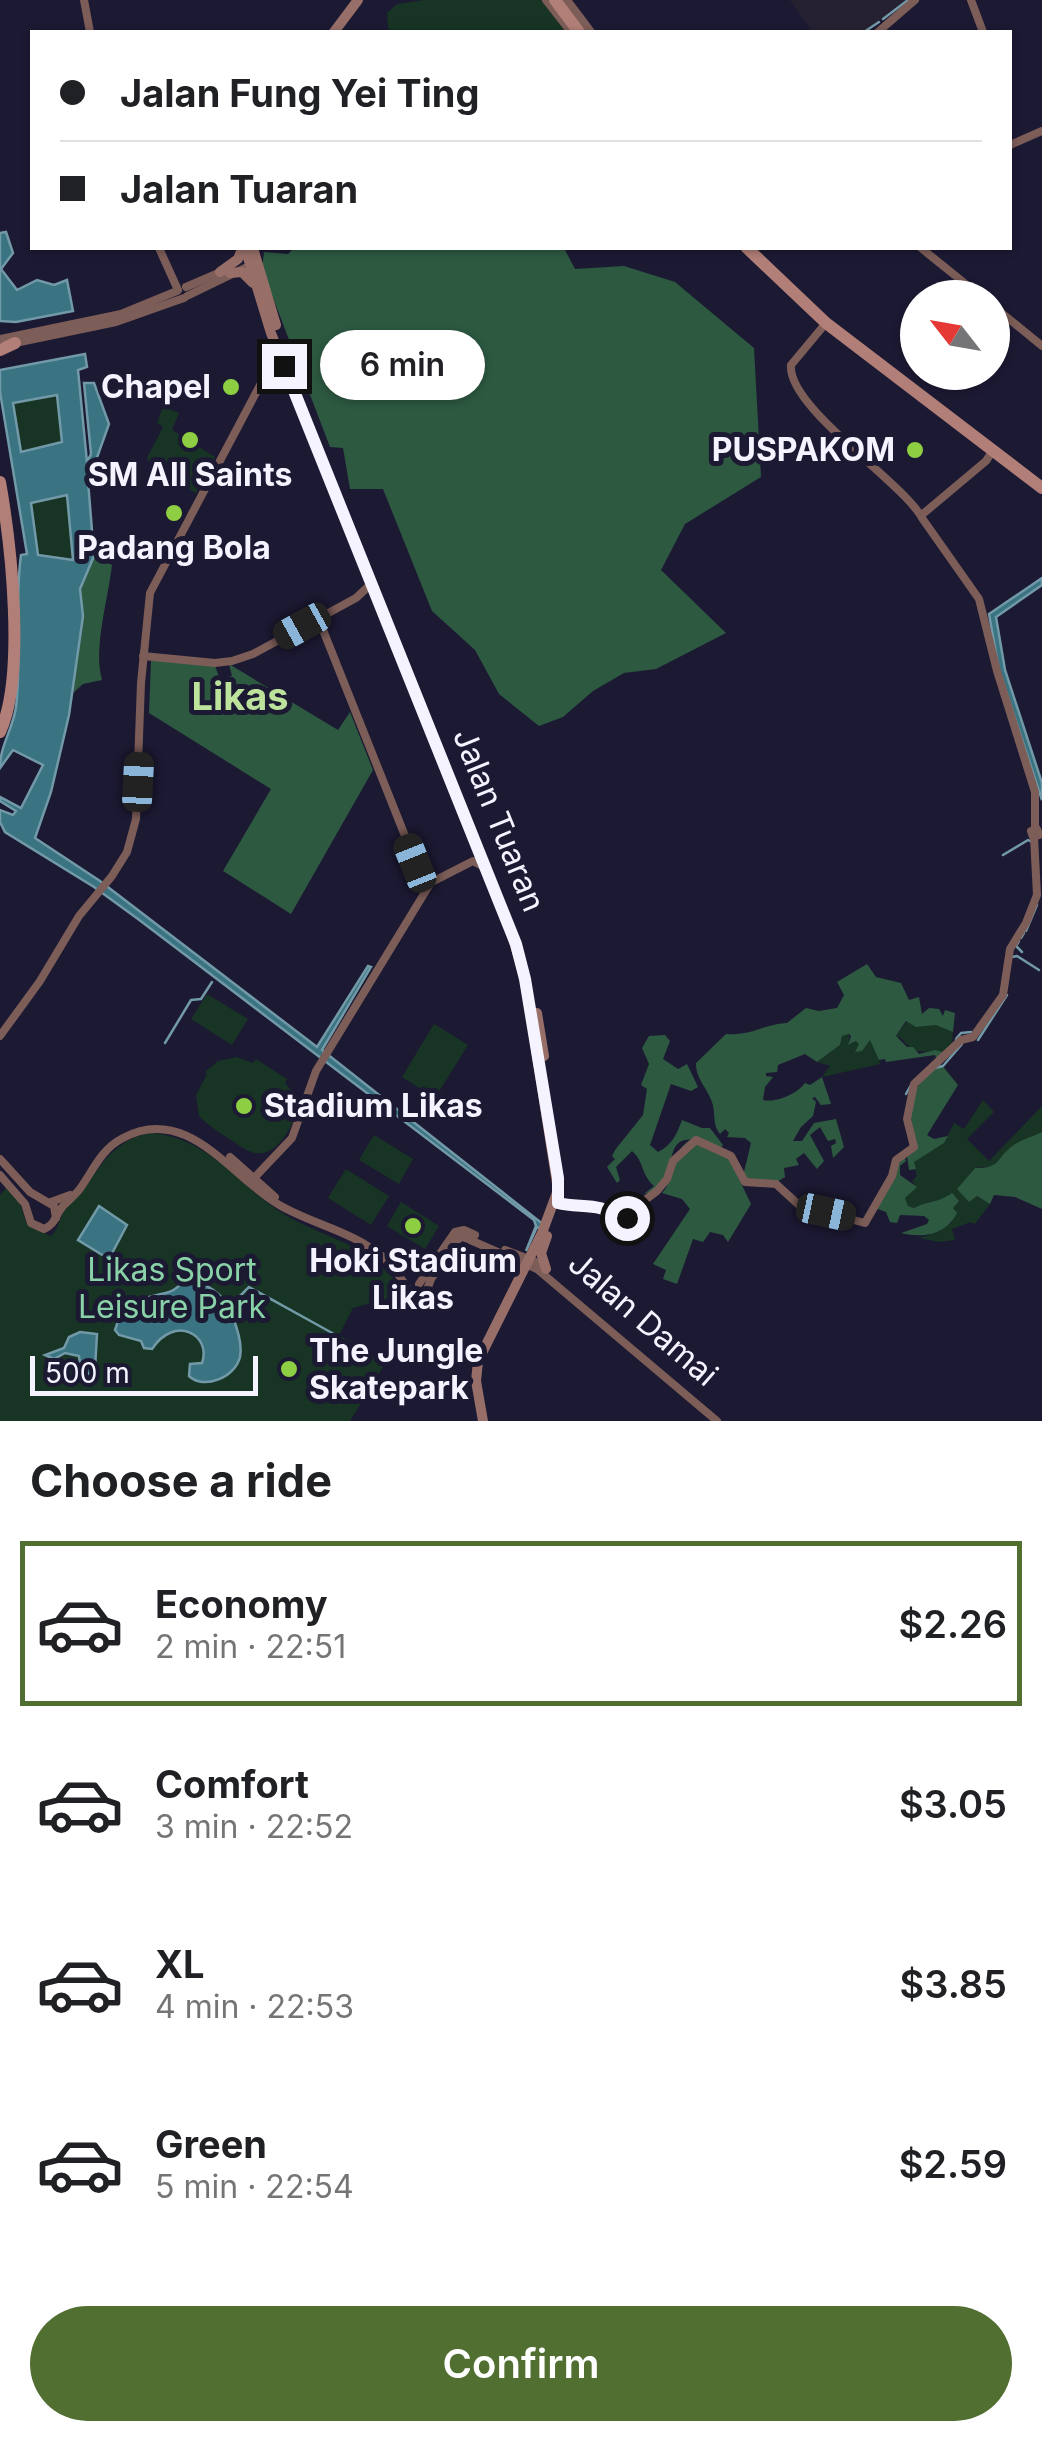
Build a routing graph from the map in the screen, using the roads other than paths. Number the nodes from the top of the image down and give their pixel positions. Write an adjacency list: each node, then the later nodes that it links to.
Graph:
1 (84, 0): 8 (street)
2 (349, 0): 9 (main road)
3 (358, 0): 10 (main road)
4 (546, 0): 11 (street)
5 (560, 0): 12 (highway)
6 (915, 0): 13 (street)
7 (971, 0): 14 (street)
8 (90, 30)
9 (333, 30)
10 (334, 30)
11 (569, 30)
12 (582, 30)
13 (879, 30)
14 (981, 30)
15 (1042, 130): 16 (street)
16 (1012, 144)
17 (160, 250): 25 (street)
18 (749, 250): 26 (highway)
19 (760, 250): 28 (highway)
20 (923, 250): 23 (street)
21 (249, 255): 22 (street); 22 (main road); 24 (main road, Jalan Tuaran); 33 (main road, Jalan Tuaran)
22 (225, 272): 24 (main road); 25 (street)
23 (961, 280)
24 (254, 284): 33 (main road, Jalan Tuaran)
25 (183, 291): 31 (street)
26 (815, 313): 28 (highway); 29 (highway)
27 (1010, 320): 32 (street)
28 (832, 323): 29 (street); 30 (highway); 35 (highway)
29 (816, 337): 30 (highway); 40 (street)
30 (848, 341): 35 (highway)
31 (4, 342)
32 (1042, 346)
33 (285, 363): 34 (main road); 34 (main road); 42 (main road, Jalan Tuaran)
34 (267, 376): 46 (street)
35 (934, 402): 36 (highway)
36 (990, 450): 37 (highway); 37 (highway); 40 (street)
37 (1018, 464): 39 (highway)
38 (0, 482): 50 (highway)
39 (1039, 482)
40 (923, 516): 60 (street)
41 (0, 532): 48 (highway)
42 (373, 583): 43 (main road); 44 (street); 47 (main road, Jalan Tuaran)
43 (376, 596): 44 (street); 49 (main road, Jalan Tuaran)
44 (356, 598): 45 (street)
45 (318, 624): 46 (street); 53 (street)
46 (143, 656): 55 (street)
47 (426, 706): 49 (main road); 51 (main road, Jalan Tuaran)
48 (0, 712)
49 (428, 724): 52 (main road, Jalan Tuaran)
50 (0, 732)
51 (474, 824): 52 (main road); 54 (main road, Jalan Tuaran)
52 (479, 859): 53 (street); 56 (main road, Jalan Tuaran)
53 (428, 880): 59 (street)
54 (538, 1020): 56 (main road); 63 (main road, Jalan Tuaran)
55 (0, 1036)
56 (534, 1038): 61 (main road, Jalan Tuaran)
57 (0, 1159): 62 (street)
58 (0, 1175): 65 (street)
59 (250, 1178): 62 (street); 66 (street); 68 (street)
60 (662, 1189): 64 (street); 64 (street)
61 (558, 1190): 63 (main road, Jalan Tuaran); 68 (main road)
62 (47, 1201): 65 (street); 66 (street)
63 (559, 1204): 64 (street); 67 (main road, Jalan Tuaran)
64 (617, 1210)
65 (28, 1214): 66 (street)
66 (56, 1221)
67 (546, 1236): 68 (main road, Jalan Tuaran); 69 (main road)
68 (526, 1262): 69 (main road); 70 (main road, Jalan Tuaran); 70 (main road, Jalan Tuaran)
69 (545, 1271): 71 (street, Jalan Damai)
70 (485, 1421)
71 (720, 1421)

